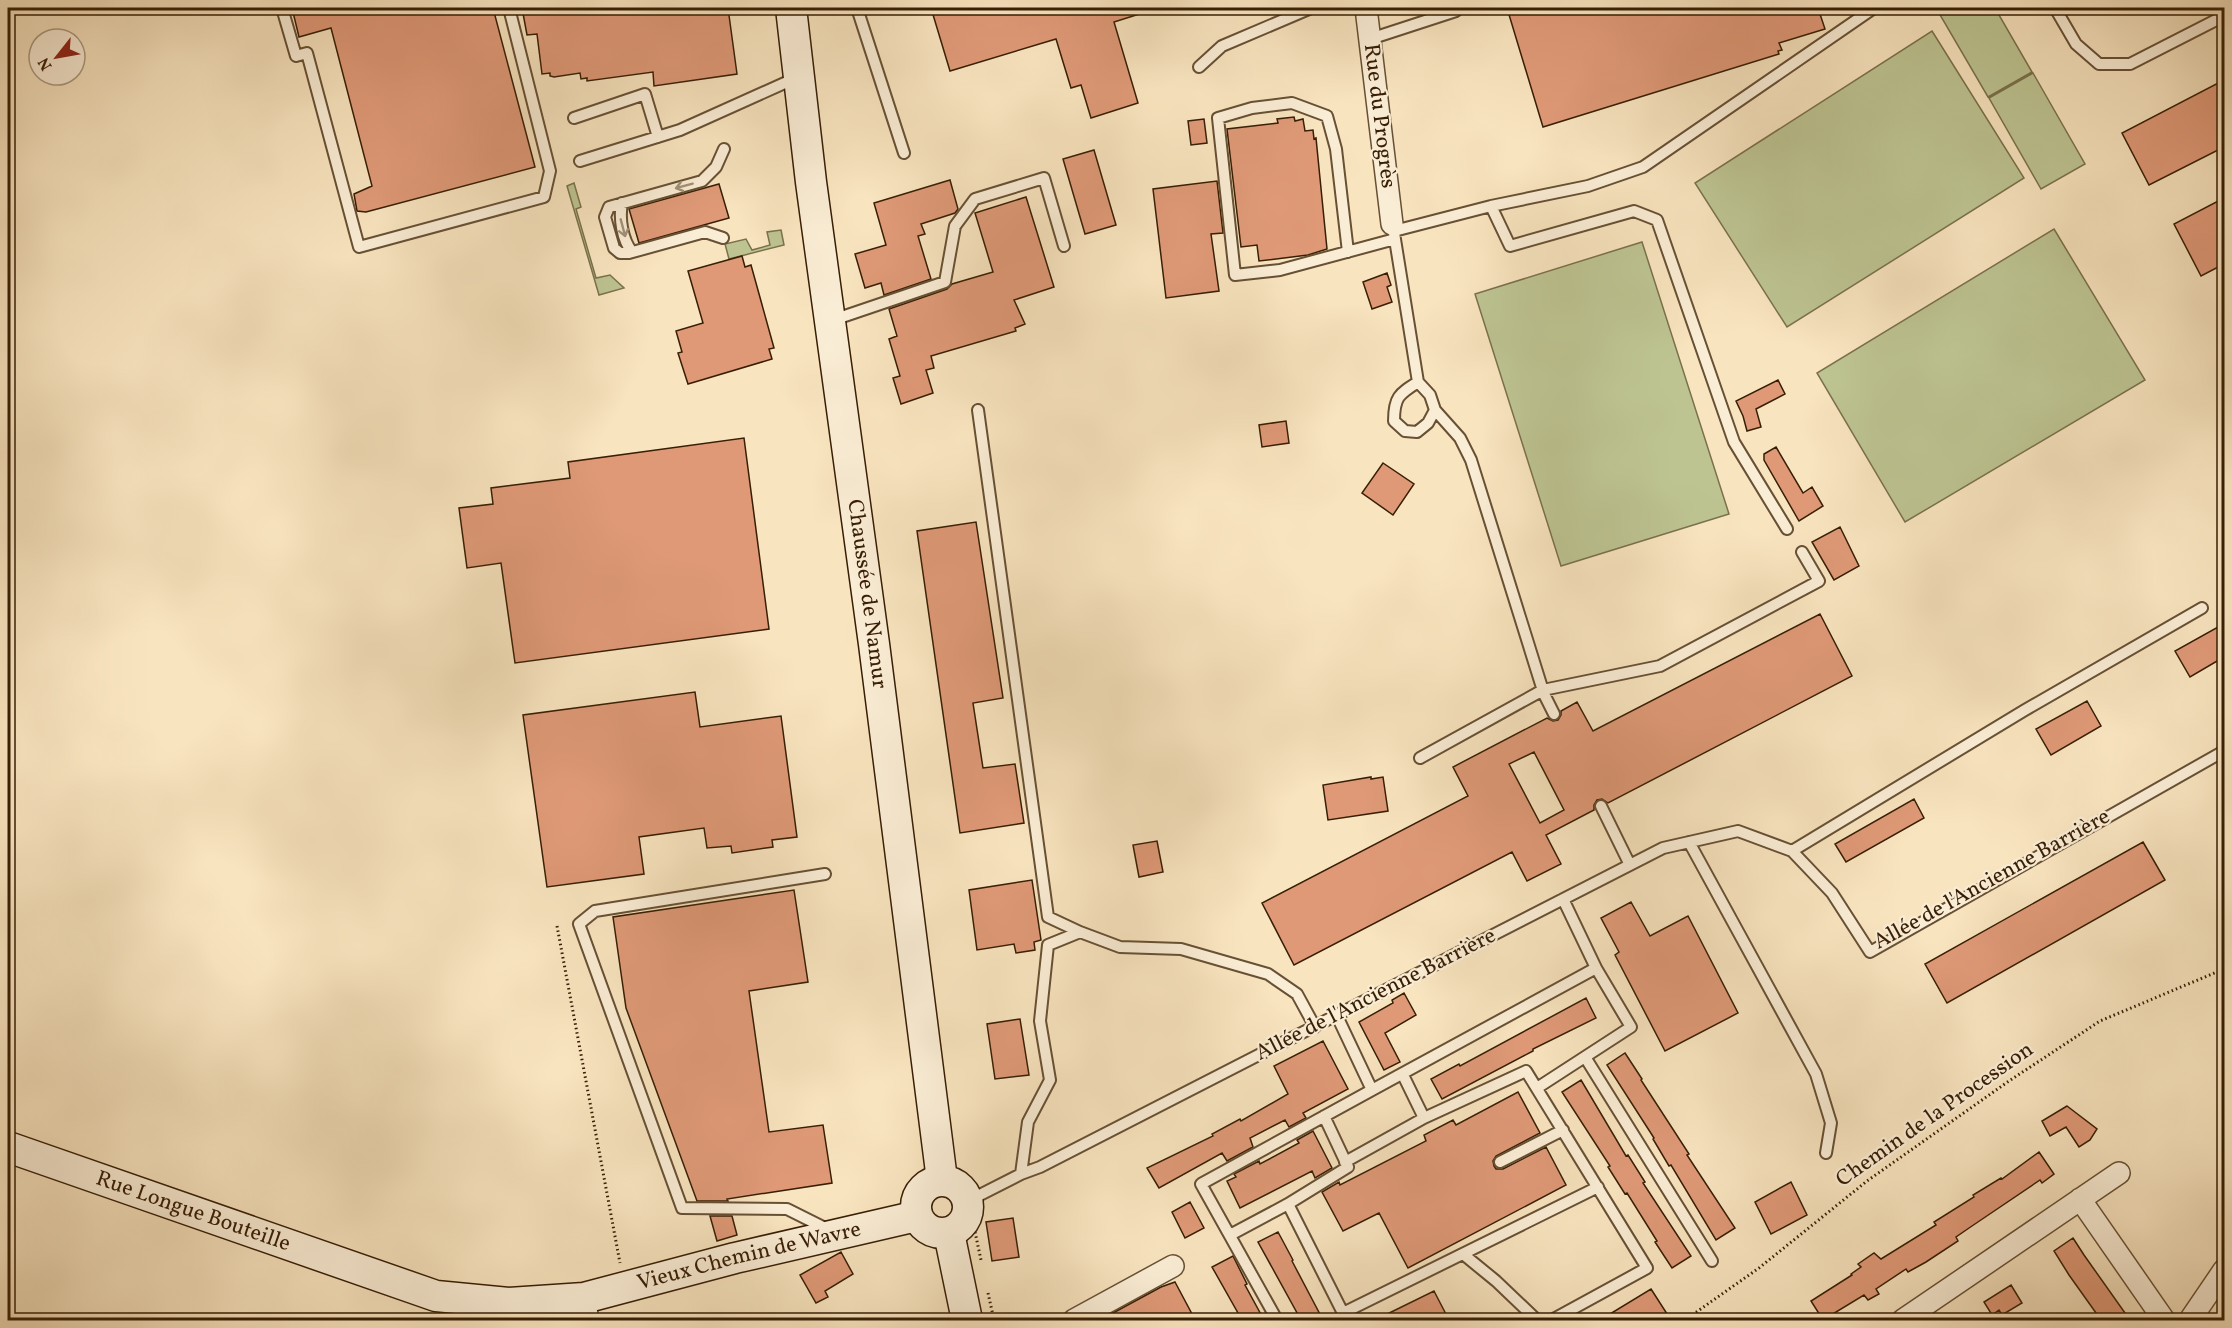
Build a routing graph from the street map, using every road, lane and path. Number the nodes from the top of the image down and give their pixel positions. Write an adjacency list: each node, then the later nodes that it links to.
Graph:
1 (282, 8): 2 (lane)
2 (509, 8)
3 (791, 8): 13 (main road, Chaussée de Namur)
4 (857, 8): 17 (lane)
5 (1308, 8): 12 (lane)
6 (1366, 8): 11 (street, Rue du Progrès)
7 (1874, 8): 19 (lane)
8 (2055, 8): 10 (lane)
9 (1456, 11): 11 (lane)
10 (2224, 16)
11 (1370, 39): 20 (street, Rue du Progrès)
12 (1199, 68)
13 (799, 76): 15 (lane); 24 (main road, Chaussée de Namur)
14 (574, 117): 15 (lane)
15 (658, 137): 18 (lane)
16 (724, 149): 21 (lane, one-way to 21)
17 (904, 153)
18 (580, 161)
19 (1491, 206): 20 (lane); 28 (lane)
20 (1393, 231): 23 (lane); 25 (lane)
21 (723, 238)
22 (1064, 246): 24 (lane)
23 (1348, 252): 23 (lane)
24 (830, 321): 60 (main road, Chaussée de Namur)
25 (1418, 382): 26 (lane); 26 (lane)
26 (1435, 410): 31 (lane)
27 (978, 411): 42 (lane)
28 (1788, 529)
29 (1802, 552): 31 (lane)
30 (2202, 608): 37 (lane)
31 (1543, 690): 32 (lane); 34 (lane)
32 (1554, 714)
33 (2224, 752): 37 (lane, Allée de l'Ancienne Barrière)
34 (1420, 758)
35 (1601, 806): 38 (lane)
36 (1689, 842): 37 (lane, Allée de l'Ancienne Barrière); 38 (lane, Allée de l'Ancienne Barrière); 55 (lane)
37 (1792, 851)
38 (1630, 865): 40 (lane, Allée de l'Ancienne Barrière)
39 (825, 874): 67 (lane)
40 (1563, 899): 43 (lane); 45 (lane, Allée de l'Ancienne Barrière)
41 (557, 926): 73 (path)
42 (1080, 932): 46 (lane); 59 (lane)
43 (1596, 968): 47 (lane); 48 (lane)
44 (2224, 969): 80 (path, Chemin de la Procession)
45 (1337, 1016): 46 (lane, Allée de l'Ancienne Barrière); 50 (lane)
46 (1315, 1027): 59 (lane, Allée de l'Ancienne Barrière)
47 (1585, 1057): 49 (lane); 70 (lane)
48 (1403, 1075): 50 (lane); 52 (lane)
49 (1537, 1088): 52 (lane); 53 (lane)
50 (1372, 1090): 51 (lane)
51 (1324, 1116): 56 (lane); 68 (lane)
52 (1424, 1118): 56 (lane)
53 (1563, 1130): 57 (lane); 61 (lane)
54 (8, 1147): 74 (main road, Rue Longue Bouteille)
55 (1826, 1153)
56 (1346, 1162): 64 (lane)
57 (1500, 1162)
58 (2119, 1173): 62 (street)
59 (1021, 1174): 63 (lane, Allée de l'Ancienne Barrière)
60 (942, 1180): 63 (main road); 65 (main road)
61 (1598, 1187): 69 (lane); 79 (lane)
62 (2080, 1199): 81 (street); 82 (street)
63 (968, 1202): 66 (main road)
64 (1288, 1204): 68 (lane); 69 (lane)
65 (917, 1216): 66 (main road); 67 (main road, Vieux Chemin de Wavre)
66 (949, 1233): 75 (main road)
67 (837, 1234): 73 (main road, Vieux Chemin de Wavre)
68 (1230, 1235): 77 (lane)
69 (1463, 1254): 78 (lane)
70 (1713, 1261)
71 (1173, 1266): 76 (street)
72 (2224, 1270): 83 (street)
73 (625, 1287): 74 (main road, Vieux Chemin de Wavre)
74 (586, 1309)
75 (967, 1320)
76 (1074, 1320)
77 (1277, 1320)
78 (1538, 1320)
79 (1552, 1320)
80 (1685, 1320)
81 (1903, 1320)
82 (2164, 1320)
83 (2190, 1320)

